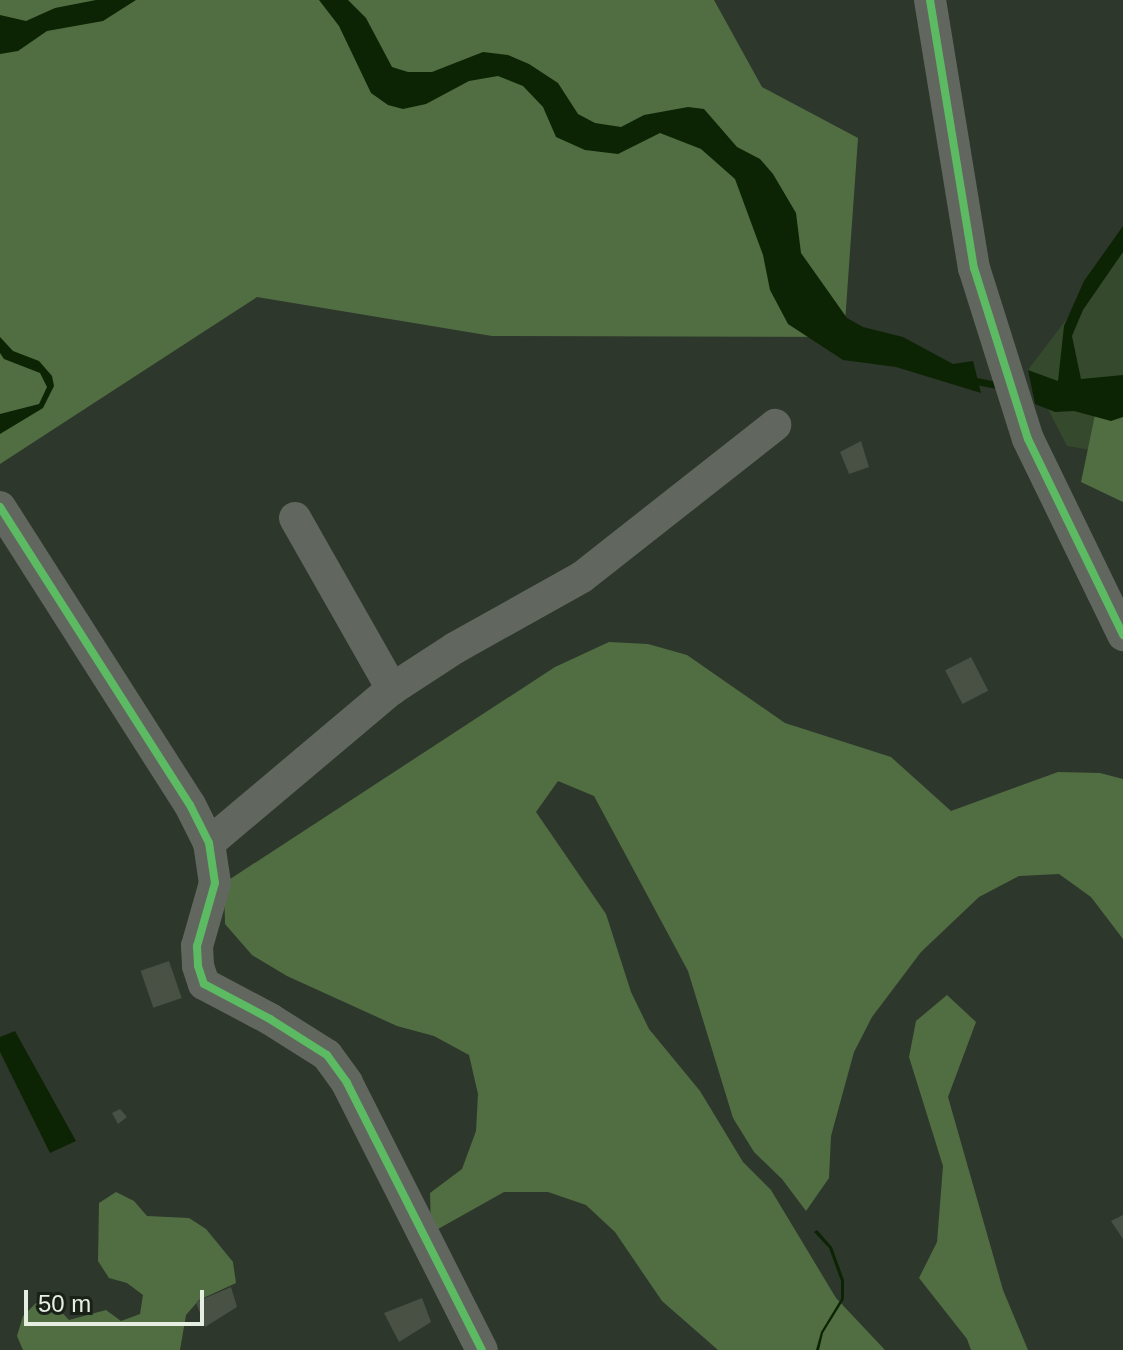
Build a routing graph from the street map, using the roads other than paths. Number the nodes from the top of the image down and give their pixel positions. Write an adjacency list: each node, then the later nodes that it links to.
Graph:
1 (930, 0): 5 (street)
2 (775, 425): 6 (street)
3 (0, 507): 7 (street)
4 (295, 518): 6 (street)
5 (1123, 635)
6 (392, 689): 7 (street)
7 (209, 843): 8 (street)
8 (482, 1350)

